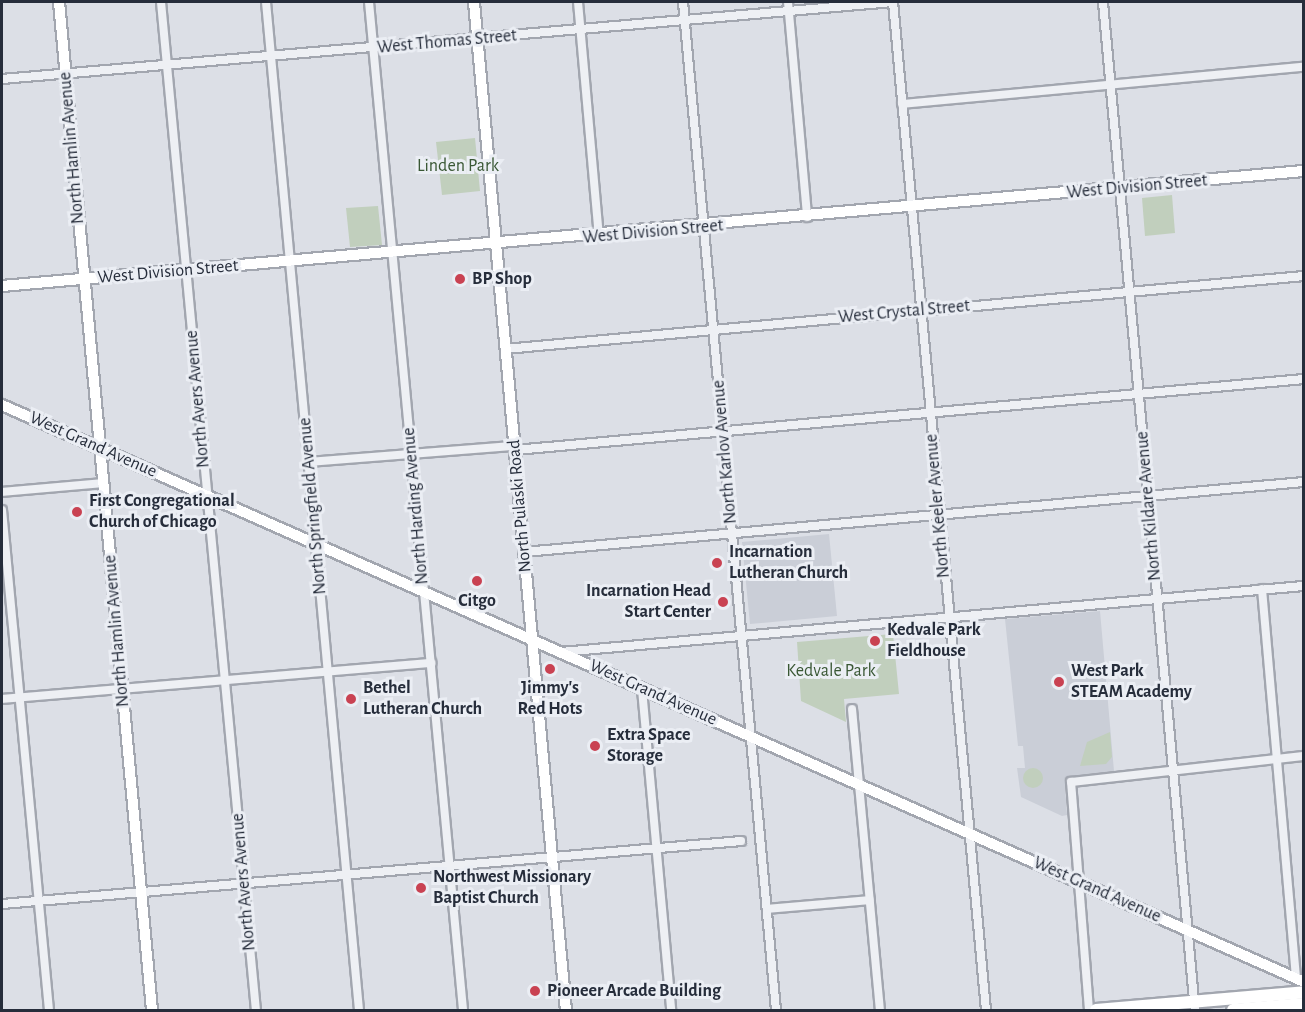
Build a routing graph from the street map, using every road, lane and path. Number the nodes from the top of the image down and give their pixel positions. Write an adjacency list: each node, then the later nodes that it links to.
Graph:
1 (58, 2): 19 (main road, North Hamlin Avenue)
2 (161, 2): 17 (street, North Avers Avenue)
3 (266, 2): 16 (street, North Springfield Avenue)
4 (369, 2): 15 (street, North Harding Avenue)
5 (474, 2): 14 (main road, North Pulaski Road)
6 (578, 2): 13 (street)
7 (683, 2): 12 (street, North Karlov Avenue)
8 (788, 2): 11 (street)
9 (892, 2): 11 (street, West Thomas Street); 22 (street, North Keeler Avenue)
10 (1103, 2): 21 (street, North Kildare Avenue)
11 (789, 11): 12 (street, West Thomas Street); 26 (street)
12 (685, 21): 13 (street, West Thomas Street); 27 (street, North Karlov Avenue)
13 (580, 30): 14 (street, West Thomas Street); 28 (street)
14 (477, 40): 15 (street, West Thomas Street); 29 (main road, North Pulaski Road)
15 (374, 48): 16 (street, West Thomas Street); 30 (street, North Harding Avenue)
16 (271, 57): 17 (street, West Thomas Street); 31 (street, North Springfield Avenue)
17 (167, 65): 19 (street, West Thomas Street); 32 (street, North Avers Avenue)
18 (1304, 68): 21 (street)
19 (65, 74): 20 (street, West Thomas Street); 34 (main road, North Hamlin Avenue)
20 (2, 79)
21 (1111, 85): 22 (street); 24 (street, North Kildare Avenue)
22 (902, 104): 25 (street, North Keeler Avenue)
23 (1304, 171): 24 (main road, West Division Street)
24 (1120, 188): 25 (main road, West Division Street); 36 (street, North Kildare Avenue)
25 (911, 208): 26 (main road, West Division Street); 37 (street, North Keeler Avenue)
26 (807, 217): 27 (main road, West Division Street)
27 (704, 227): 28 (main road, West Division Street); 38 (street, North Karlov Avenue)
28 (599, 237): 29 (main road, West Division Street)
29 (495, 246): 30 (main road, West Division Street); 39 (main road, North Pulaski Road)
30 (393, 254): 31 (main road, West Division Street); 47 (street, North Harding Avenue)
31 (290, 262): 32 (main road, West Division Street); 48 (street, North Springfield Avenue)
32 (186, 271): 34 (main road, West Division Street); 52 (street, North Avers Avenue)
33 (1304, 276): 36 (street, West Crystal Street)
34 (84, 279): 35 (main road, West Division Street); 45 (main road, North Hamlin Avenue)
35 (2, 286)
36 (1130, 291): 37 (street, West Crystal Street); 41 (street, North Kildare Avenue)
37 (921, 311): 38 (street, West Crystal Street); 43 (street, North Keeler Avenue)
38 (714, 330): 39 (street, West Crystal Street); 44 (street, North Karlov Avenue)
39 (505, 349): 46 (main road, North Pulaski Road)
40 (1304, 379): 41 (street)
41 (1139, 394): 43 (street); 53 (street, North Kildare Avenue)
42 (2, 405): 45 (main road, West Grand Avenue)
43 (930, 412): 44 (street); 55 (street, North Keeler Avenue)
44 (723, 431): 46 (street); 56 (street, North Karlov Avenue)
45 (100, 448): 50 (main road, North Hamlin Avenue); 52 (main road, West Grand Avenue)
46 (514, 448): 47 (street); 58 (main road, North Pulaski Road)
47 (412, 454): 48 (street); 61 (street, North Harding Avenue)
48 (309, 462): 57 (street, North Springfield Avenue)
49 (1304, 482): 53 (street)
50 (103, 483): 51 (street); 71 (main road, North Hamlin Avenue)
51 (2, 492)
52 (207, 495): 57 (main road, West Grand Avenue); 69 (street, North Avers Avenue)
53 (1148, 496): 55 (street); 62 (street, North Kildare Avenue)
54 (2, 510): 72 (street)
55 (939, 514): 56 (street); 63 (street, North Keeler Avenue)
56 (732, 533): 58 (street); 64 (street, North Karlov Avenue)
57 (316, 544): 61 (main road, West Grand Avenue); 68 (street, North Springfield Avenue)
58 (524, 552): 65 (main road, North Pulaski Road)
59 (1304, 586): 60 (street)
60 (1262, 589): 62 (street); 77 (street)
61 (424, 592): 65 (main road, West Grand Avenue); 67 (street, North Harding Avenue)
62 (1158, 599): 63 (street); 78 (street, North Kildare Avenue)
63 (948, 618): 64 (street); 80 (street, North Keeler Avenue)
64 (742, 636): 66 (street); 75 (street, North Karlov Avenue)
65 (533, 640): 66 (main road, West Grand Avenue); 83 (main road, North Pulaski Road)
66 (560, 652): 70 (main road, West Grand Avenue)
67 (431, 663): 68 (street); 84 (street, North Harding Avenue)
68 (328, 671): 69 (street); 85 (street, North Springfield Avenue)
69 (225, 680): 71 (street); 87 (street, North Avers Avenue)
70 (642, 688): 75 (main road, West Grand Avenue); 82 (street)
71 (122, 689): 72 (street); 88 (main road, North Hamlin Avenue)
72 (20, 697): 73 (street); 90 (street)
73 (2, 699)
74 (852, 709): 79 (street)
75 (751, 737): 79 (main road, West Grand Avenue); 92 (street, North Karlov Avenue)
76 (1304, 756): 77 (street)
77 (1276, 758): 78 (street); 94 (street)
78 (1173, 769): 86 (street); 93 (street, North Kildare Avenue)
79 (859, 785): 80 (main road, West Grand Avenue); 89 (street)
80 (968, 833): 86 (main road, West Grand Avenue); 109 (street, North Keeler Avenue)
81 (741, 841): 82 (street)
82 (657, 848): 83 (street); 106 (street)
83 (554, 857): 84 (street); 105 (main road, North Pulaski Road)
84 (450, 866): 85 (street); 104 (street, North Harding Avenue)
85 (347, 875): 87 (street); 103 (street, North Springfield Avenue)
86 (1078, 882): 93 (main road, West Grand Avenue); 110 (street)
87 (244, 884): 88 (street); 102 (street, North Avers Avenue)
88 (141, 892): 90 (street); 101 (main road, North Hamlin Avenue)
89 (870, 900): 92 (street); 108 (street)
90 (39, 901): 91 (street); 100 (street)
91 (2, 904)
92 (767, 909): 107 (street, North Karlov Avenue)
93 (1188, 931): 94 (main road, West Grand Avenue); 98 (street, North Kildare Avenue)
94 (1300, 980)
95 (1304, 992): 96 (main road)
96 (1279, 1004): 97 (main road); 98 (main road); 112 (main road)
97 (1304, 1004)
98 (1194, 1006): 99 (main road)
99 (1174, 1007): 111 (main road)
100 (49, 1011)
101 (152, 1011)
102 (256, 1011)
103 (359, 1011)
104 (464, 1011)
105 (566, 1011)
106 (671, 1011)
107 (776, 1011)
108 (880, 1011)
109 (986, 1011)
110 (1089, 1011)
111 (1096, 1011)
112 (1233, 1011)

